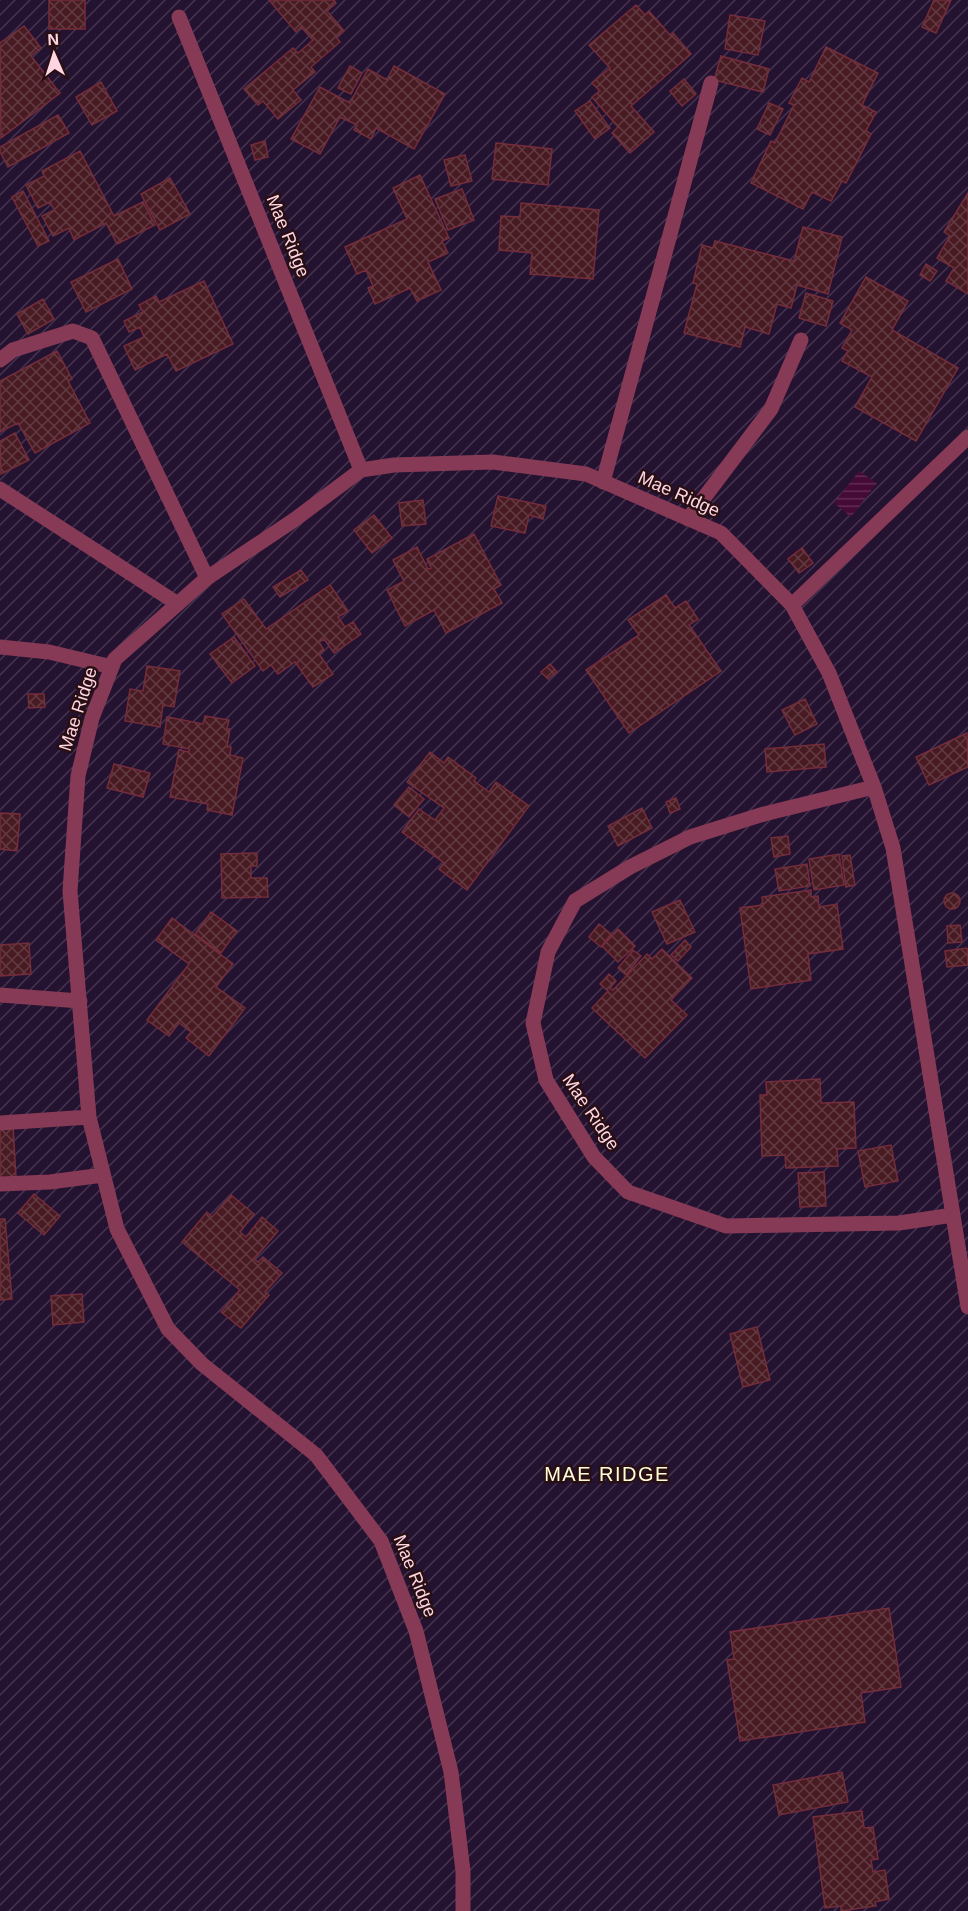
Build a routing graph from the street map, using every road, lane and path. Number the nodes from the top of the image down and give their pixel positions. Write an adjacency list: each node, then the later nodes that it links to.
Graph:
1 (179, 17): 6 (street, Mae Ridge)
2 (711, 83): 7 (street)
3 (801, 340): 9 (street)
4 (0, 360): 10 (street)
5 (968, 437): 12 (street)
6 (361, 470): 7 (street, Mae Ridge); 10 (street, Mae Ridge)
7 (603, 482): 9 (street, Mae Ridge)
8 (0, 489): 11 (street)
9 (688, 519): 12 (street, Mae Ridge)
10 (207, 578): 11 (street, Mae Ridge)
11 (178, 604): 14 (street, Mae Ridge)
12 (792, 605): 15 (street, Mae Ridge)
13 (0, 647): 14 (street)
14 (112, 668): 17 (street, Mae Ridge)
15 (874, 787): 22 (street, Mae Ridge); 22 (street, Mae Ridge)
16 (0, 995): 17 (street)
17 (80, 1001): 18 (street, Mae Ridge)
18 (89, 1117): 19 (street); 20 (street, Mae Ridge)
19 (0, 1124)
20 (103, 1175): 21 (street); 24 (street, Mae Ridge)
21 (0, 1184)
22 (953, 1215): 23 (street, Mae Ridge)
23 (968, 1308)
24 (463, 1911)

